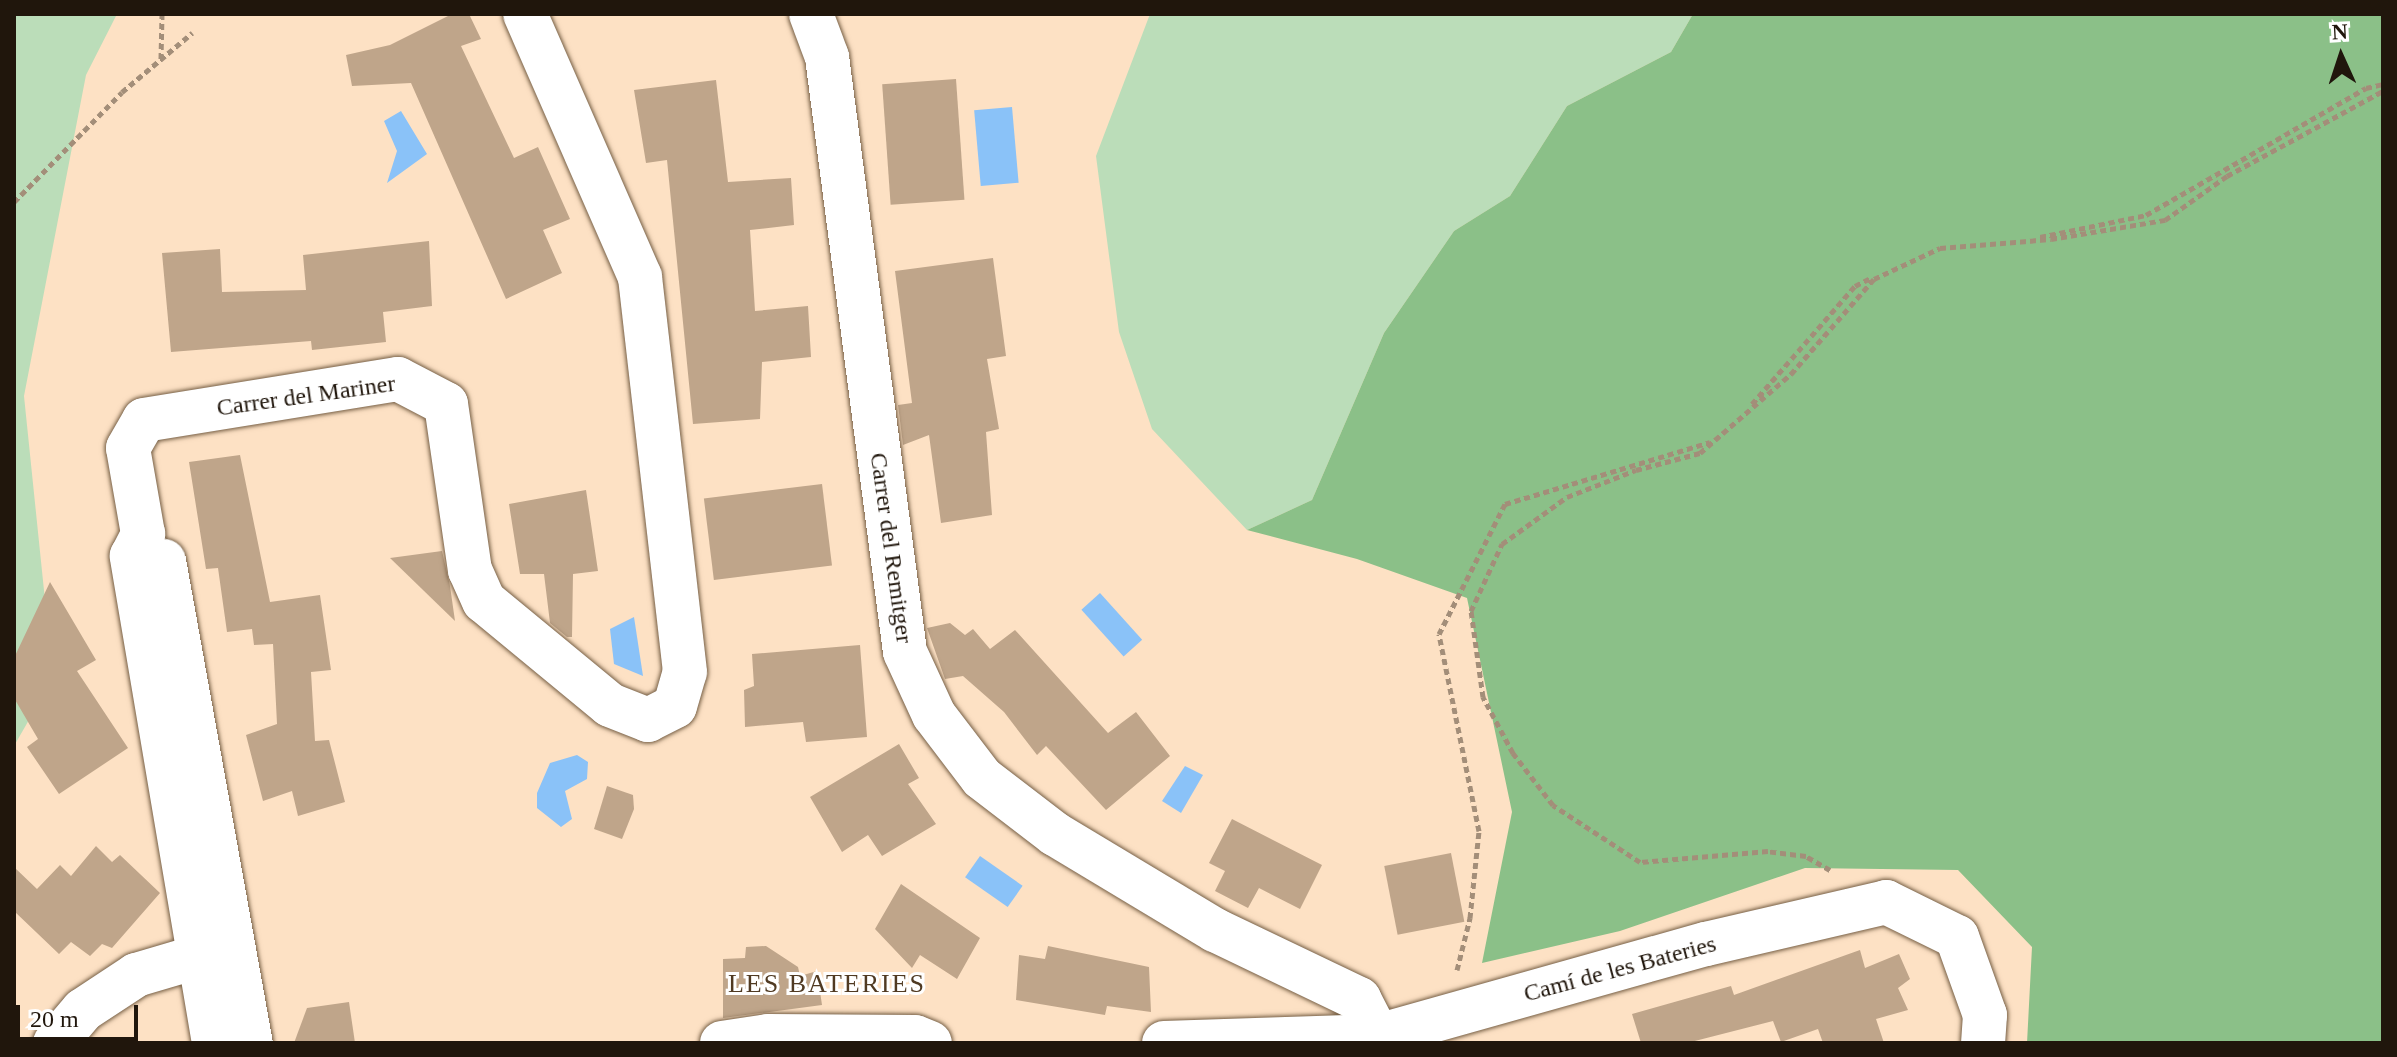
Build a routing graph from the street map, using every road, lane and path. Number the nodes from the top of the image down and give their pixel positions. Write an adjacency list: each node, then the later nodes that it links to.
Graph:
1 (162, 14): 5 (path)
2 (525, 14): 9 (street, Carrer del Mariner)
3 (811, 14): 13 (street, Carrer del Remitger)
4 (192, 33): 5 (path)
5 (161, 59): 8 (path)
6 (2383, 84): 12 (path)
7 (2383, 91): 10 (path)
8 (14, 202)
9 (143, 534): 11 (street, Carrer del Mariner); 16 (street, Carrer del Mariner)
10 (1886, 902): 12 (street, Camí de les Bateries); 20 (street)
11 (200, 956): 14 (street); 15 (street, Carrer del Mariner)
12 (1445, 1018): 13 (street, Camí de les Bateries)
13 (1378, 1036): 19 (street, Camí de les Bateries)
14 (55, 1043)
15 (214, 1043)
16 (251, 1043)
17 (722, 1043): 18 (street)
18 (930, 1043)
19 (1164, 1043)
20 (1983, 1043)

